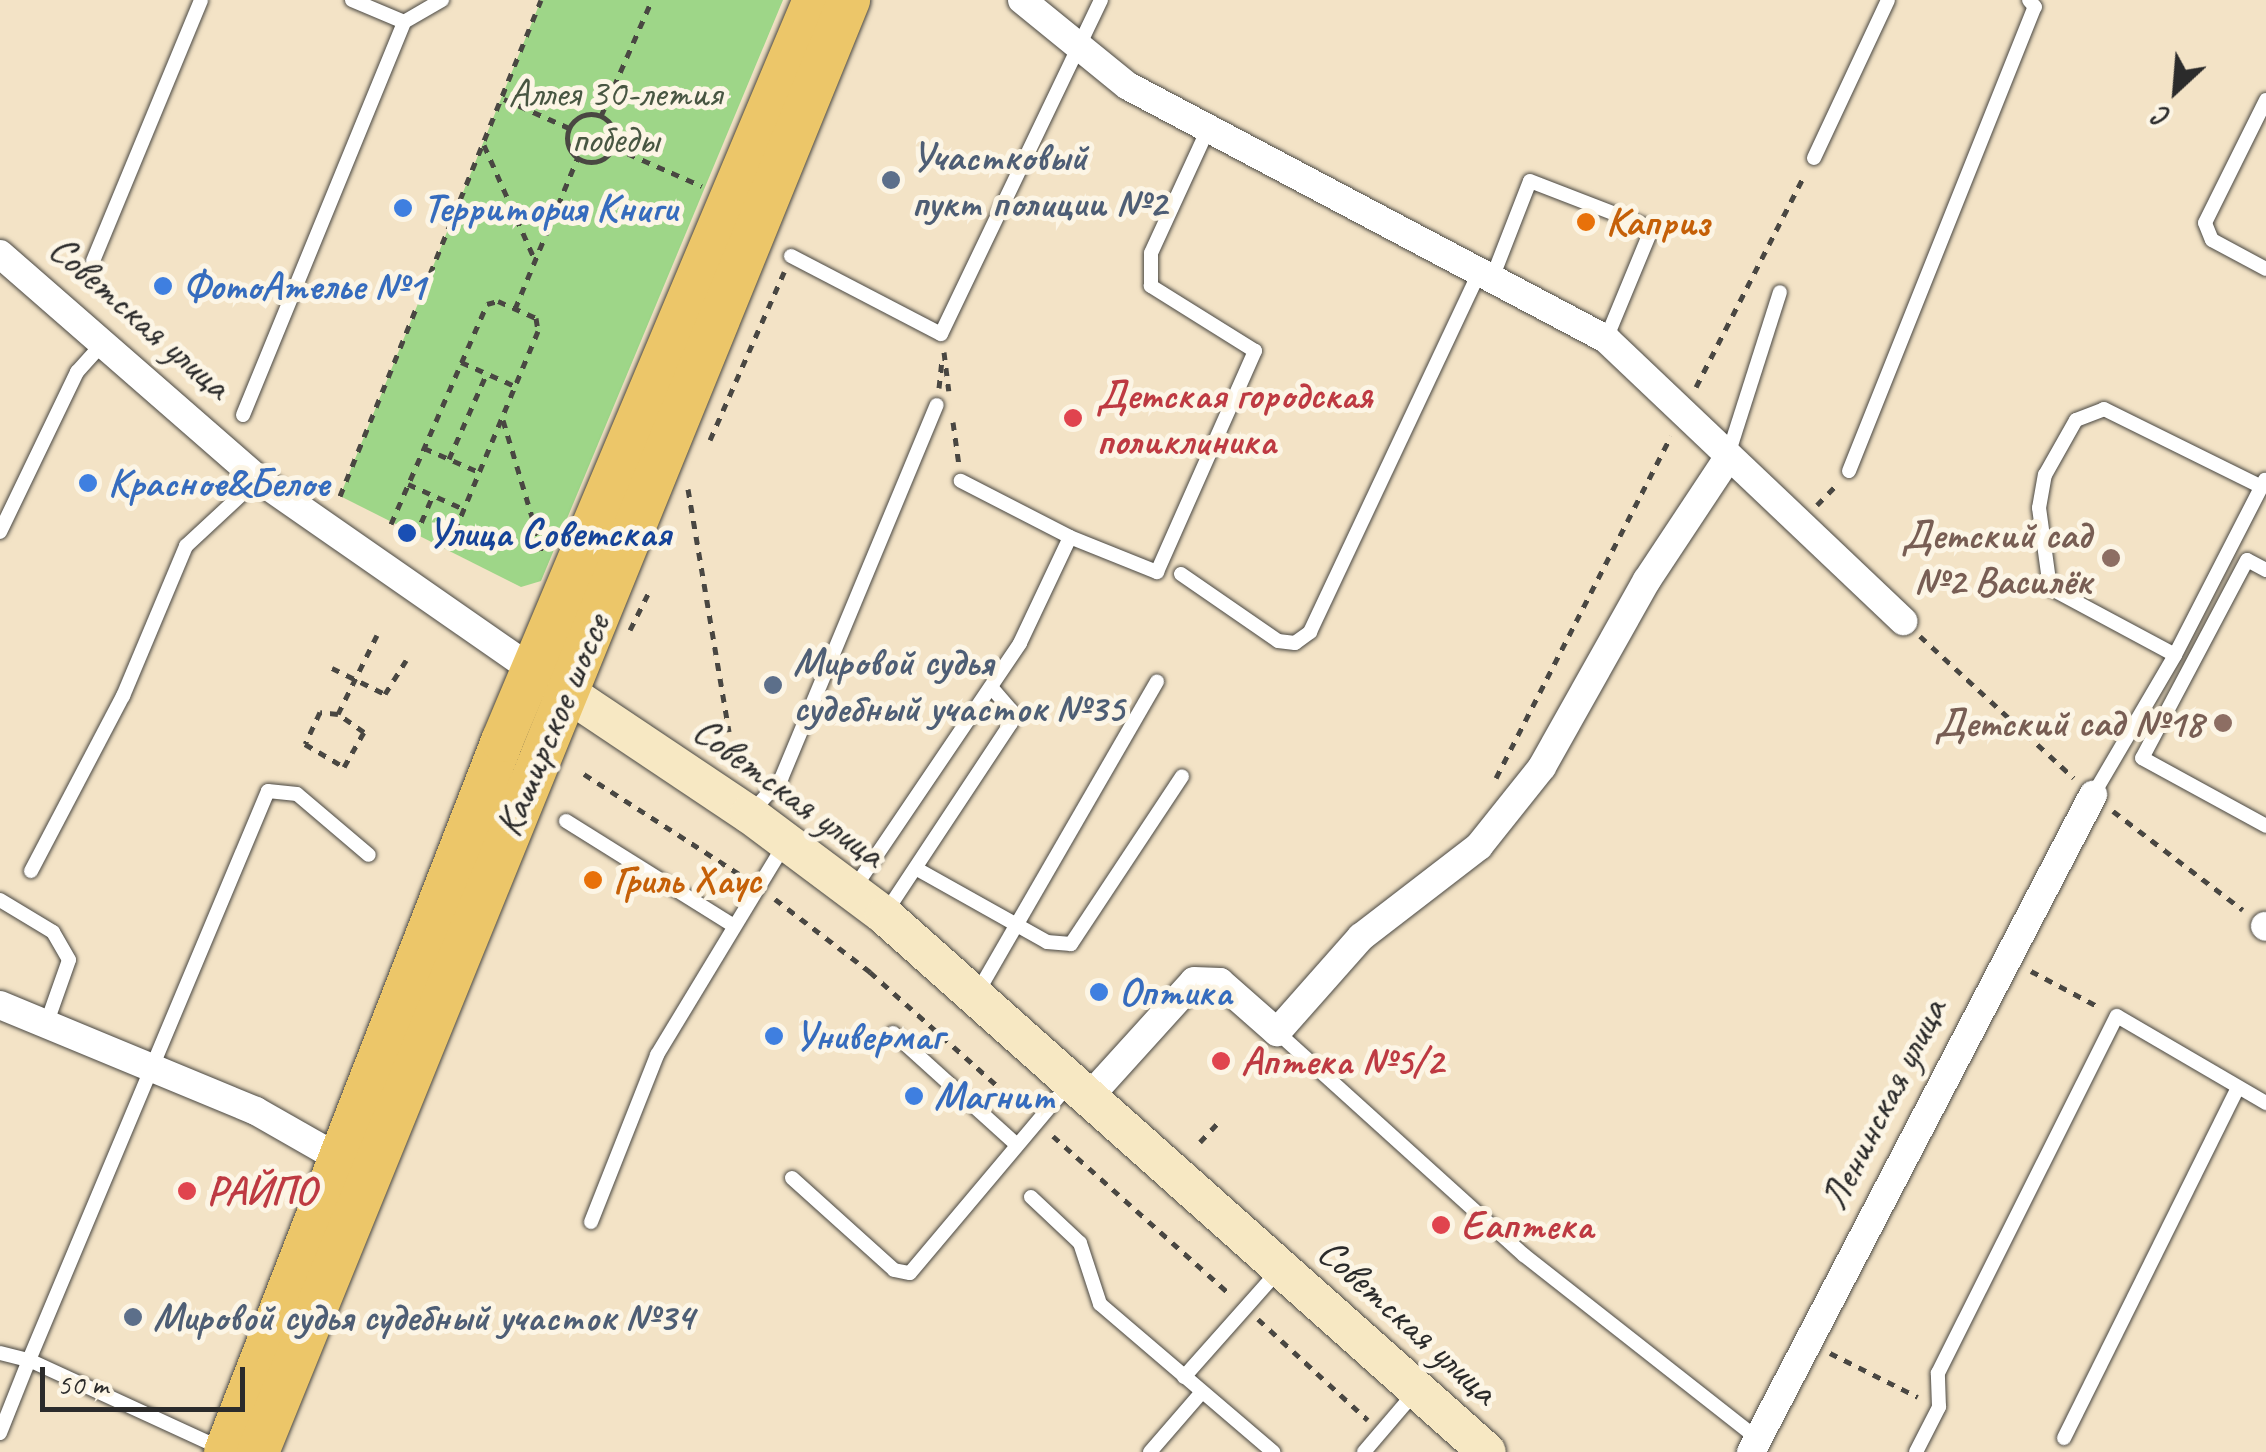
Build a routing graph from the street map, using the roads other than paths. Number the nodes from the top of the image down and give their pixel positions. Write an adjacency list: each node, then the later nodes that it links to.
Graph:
1 (201, 0): 17 (lane)
2 (352, 0): 10 (lane)
3 (441, 0): 10 (lane)
4 (814, 0): 36 (main road, Каширское шоссе)
5 (849, 0): 36 (main road, Каширское шоссе)
6 (1022, 0): 11 (street)
7 (1101, 0): 11 (lane)
8 (1888, 0): 14 (lane)
9 (2029, 0): 26 (lane)
10 (404, 22): 24 (lane)
11 (1078, 50): 13 (street); 16 (lane)
12 (2266, 100): 18 (lane)
13 (1208, 128): 19 (street); 31 (lane)
14 (1814, 158)
15 (0, 254): 22 (street, Советская улица)
16 (791, 256)
17 (93, 261)
18 (2266, 268)
19 (1485, 278): 21 (street); 21 (lane); 33 (lane)
20 (1780, 292): 25 (lane)
21 (1606, 339): 25 (street)
22 (102, 344): 27 (street, Советская улица); 30 (lane)
23 (937, 406): 41 (lane)
24 (243, 415)
25 (1726, 459): 34 (street); 56 (street)
26 (1849, 470)
27 (258, 479): 36 (street, Советская улица); 47 (lane)
28 (961, 481): 31 (lane)
29 (2264, 483): 35 (lane); 35 (lane)
30 (0, 532)
31 (1070, 537): 38 (lane)
32 (2266, 570): 43 (lane)
33 (1181, 574)
34 (1903, 621)
35 (2176, 656): 40 (lane)
36 (549, 680): 41 (main road, Советская улица); 63 (main road, Каширское шоссе); 76 (main road, Каширское шоссе)
37 (1157, 681): 52 (lane)
38 (991, 687): 46 (lane); 48 (lane)
39 (1182, 776): 52 (lane)
40 (2093, 796): 75 (street, Ленинская улица)
41 (749, 814): 44 (main road, Советская улица)
42 (566, 821): 51 (lane)
43 (2266, 826)
44 (787, 840): 48 (main road, Советская улица); 51 (lane)
45 (370, 855): 58 (lane)
46 (917, 869): 50 (lane); 52 (lane)
47 (30, 870)
48 (852, 890): 50 (main road, Советская улица)
49 (0, 900): 55 (lane)
50 (884, 916): 53 (main road, Советская улица)
51 (734, 926): 66 (lane)
52 (1017, 926): 53 (lane)
53 (976, 996): 60 (main road, Советская улица)
54 (0, 1005): 55 (street)
55 (47, 1022): 58 (street)
56 (1278, 1032): 60 (street); 75 (lane)
57 (894, 1033): 62 (lane)
58 (152, 1066): 63 (street); 69 (lane)
59 (2238, 1088): 61 (lane); 74 (lane); 81 (lane)
60 (1080, 1089): 62 (lane); 67 (main road, Советская улица)
61 (2266, 1103)
62 (1016, 1144): 64 (lane)
63 (340, 1159): 76 (main road, Каширское шоссе)
64 (792, 1178)
65 (1031, 1197): 70 (lane)
66 (591, 1222)
67 (1281, 1268): 70 (lane); 71 (main road, Советская улица)
68 (0, 1353): 69 (lane)
69 (28, 1360): 73 (lane); 76 (lane)
70 (1184, 1377): 72 (lane)
71 (1417, 1390): 79 (lane); 80 (main road, Советская улица)
72 (1202, 1392): 77 (lane); 78 (lane)
73 (0, 1433)
74 (2064, 1438)
75 (1754, 1446)
76 (236, 1451)
77 (1150, 1452)
78 (1273, 1452)
79 (1364, 1452)
80 (1487, 1452)
81 (1916, 1452)

